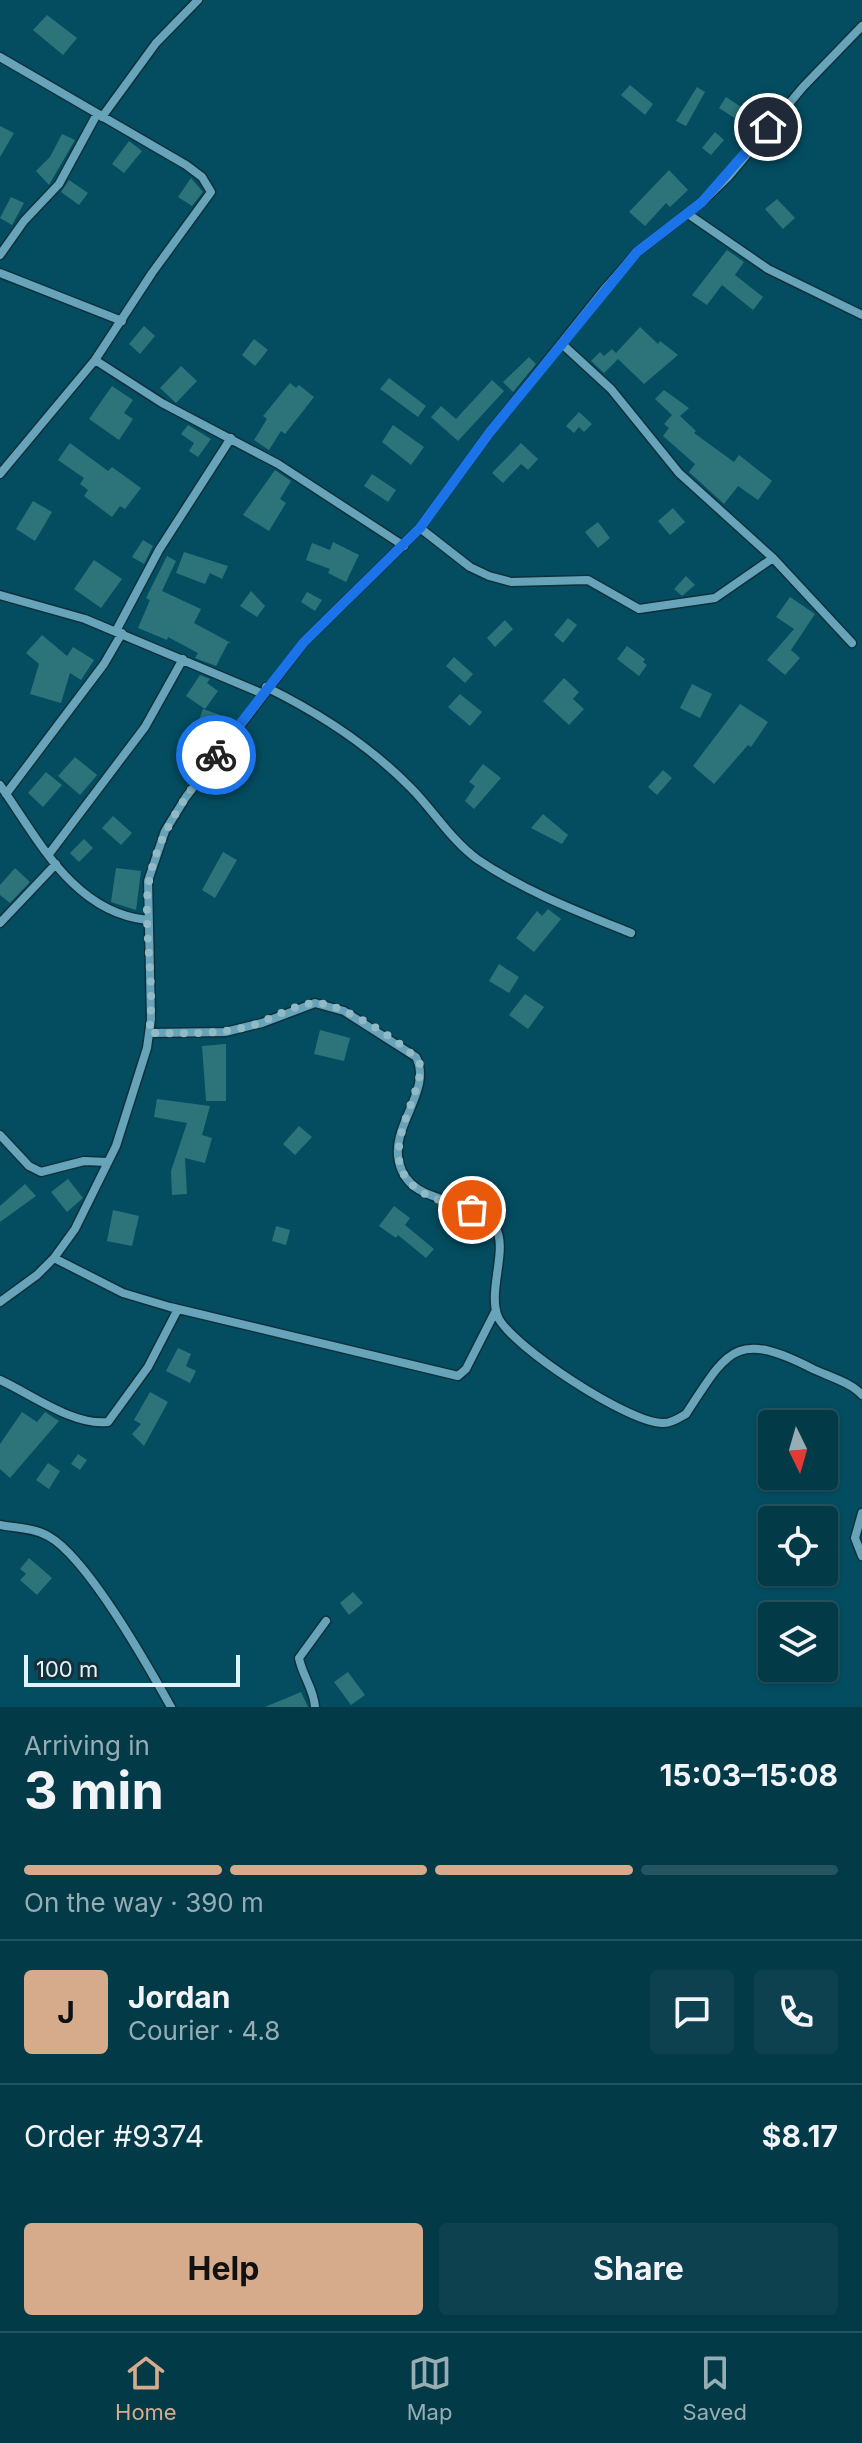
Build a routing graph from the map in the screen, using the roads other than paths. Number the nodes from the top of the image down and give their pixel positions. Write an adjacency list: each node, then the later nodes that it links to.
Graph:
1 (198, 0): 4 (street)
2 (862, 26): 5 (street)
3 (0, 57): 4 (street)
4 (99, 115): 6 (street); 9 (street)
5 (688, 214): 8 (street); 10 (street)
6 (0, 255)
7 (0, 273): 9 (street)
8 (862, 315)
9 (122, 321): 11 (street)
10 (562, 344): 14 (street); 16 (street)
11 (95, 360): 12 (street); 13 (street)
12 (231, 438): 15 (street); 18 (street)
13 (0, 474)
14 (420, 528): 15 (street); 16 (street)
15 (404, 546): 21 (street)
16 (773, 558): 19 (street)
17 (0, 595): 18 (street)
18 (119, 632): 20 (street); 23 (street)
19 (852, 643)
20 (183, 659): 21 (street); 24 (street)
21 (264, 690): 26 (street); 28 (street)
22 (0, 785): 23 (street)
23 (6, 794): 24 (street)
24 (49, 854): 25 (street)
25 (56, 864): 26 (street); 27 (street)
26 (147, 920): 29 (street)
27 (0, 923)
28 (631, 933)
29 (149, 1033): 31 (street); 35 (street)
30 (0, 1135): 31 (street)
31 (108, 1162): 32 (street)
32 (54, 1258): 33 (street); 34 (street)
33 (0, 1302)
34 (178, 1309): 35 (street); 36 (street)
35 (496, 1310): 37 (street)
36 (0, 1380)
37 (862, 1395)
38 (862, 1513): 40 (street)
39 (0, 1525): 42 (street)
40 (862, 1556)
41 (326, 1621): 43 (street)
42 (171, 1707)
43 (315, 1707)

